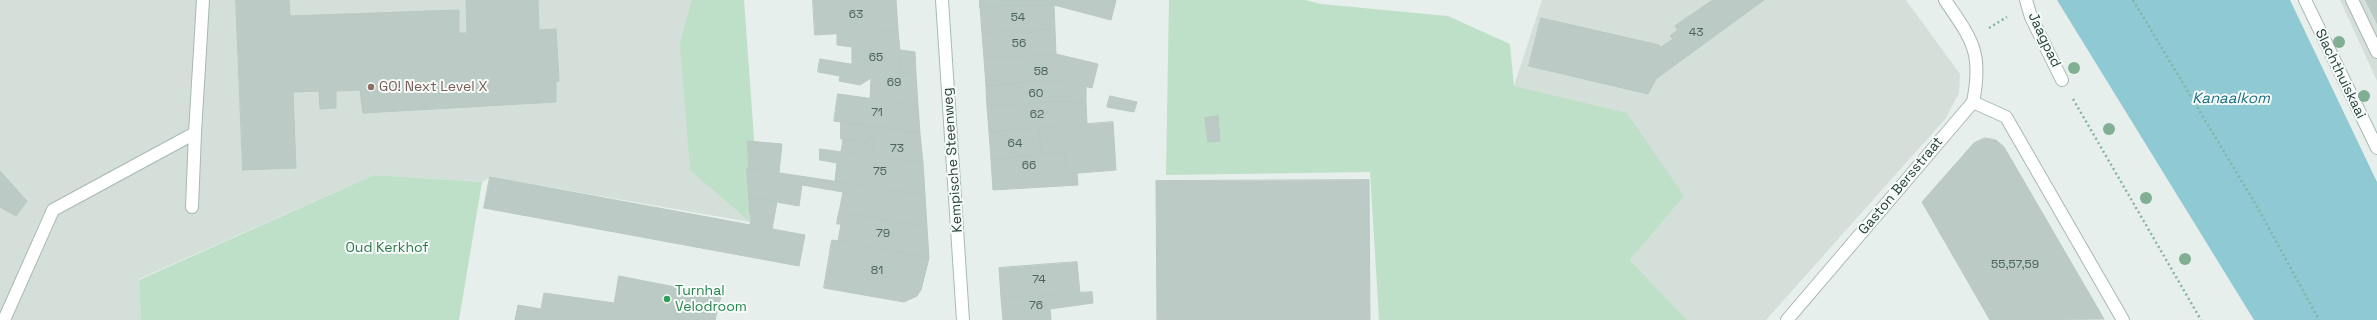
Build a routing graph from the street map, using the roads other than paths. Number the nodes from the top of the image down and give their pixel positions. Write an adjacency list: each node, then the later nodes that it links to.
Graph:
1 (203, 0): 10 (street)
2 (942, 0): 14 (street, Kempische Steenweg)
3 (1945, 0): 9 (street, Gaston Bersstraat)
4 (2026, 0): 8 (street, Jaagpad)
5 (2305, 0): 11 (street, Slachthuiskaai)
6 (2352, 0): 7 (street)
7 (2377, 52)
8 (2062, 80)
9 (1973, 102): 15 (street, Gaston Bersstraat); 16 (street)
10 (195, 133): 12 (street); 13 (street)
11 (2377, 148)
12 (192, 207)
13 (4, 320)
14 (963, 320)
15 (1787, 320)
16 (2123, 320)

